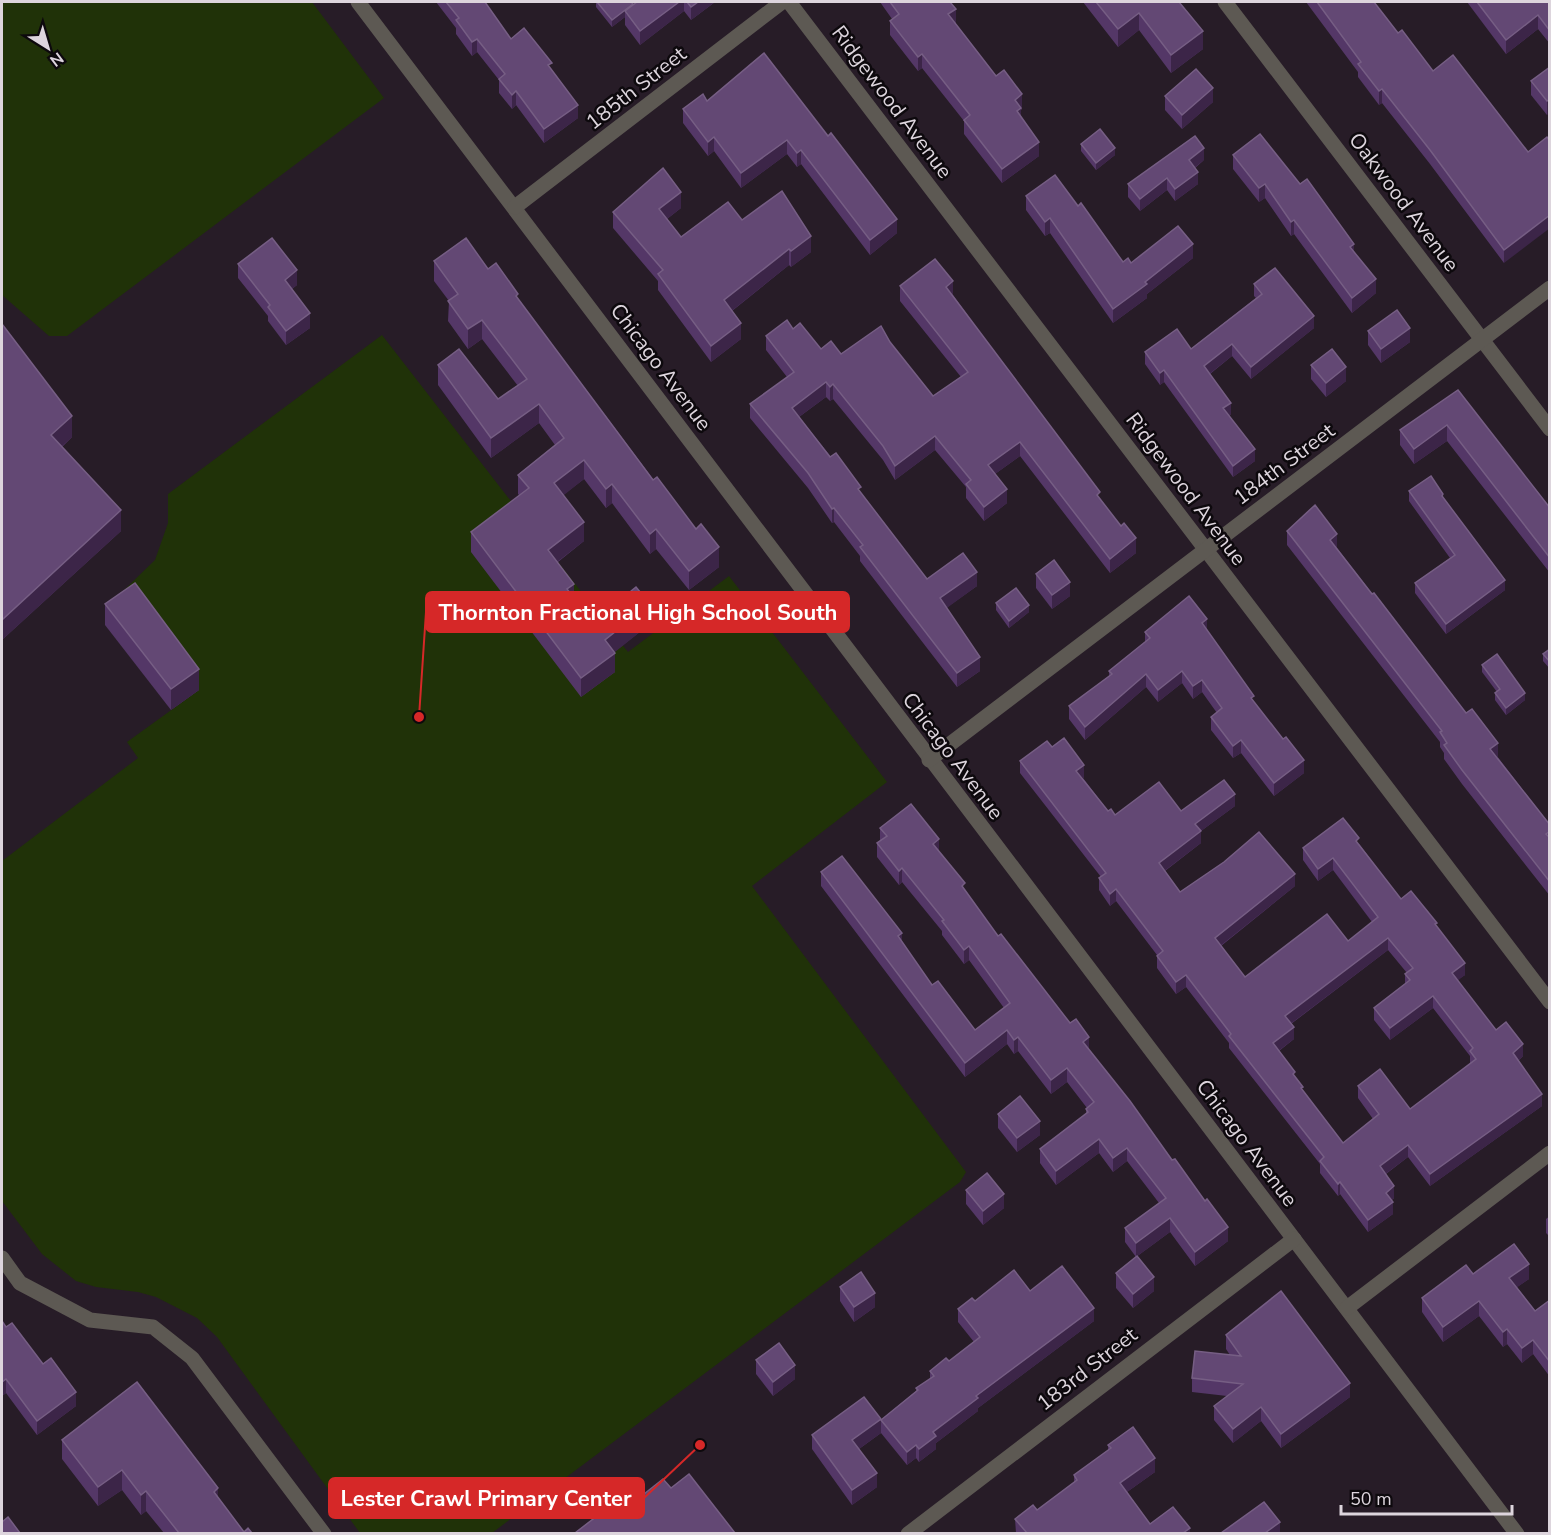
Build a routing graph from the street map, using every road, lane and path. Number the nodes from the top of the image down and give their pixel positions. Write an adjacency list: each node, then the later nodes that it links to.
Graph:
1 (358, 2): 5 (street, Chicago Avenue)
2 (782, 2): 5 (street, 185th Street)
3 (789, 2): 9 (street, Ridgewood Avenue)
4 (1225, 2): 7 (street, Oakwood Avenue)
5 (515, 207): 10 (street, Chicago Avenue)
6 (1550, 288): 7 (street, 184th Street)
7 (1482, 340): 8 (street, Oakwood Avenue); 9 (street, 184th Street)
8 (1550, 429)
9 (1206, 550): 10 (street, 184th Street); 11 (street, Ridgewood Avenue)
10 (930, 760): 13 (street, Chicago Avenue)
11 (1550, 1002)
12 (1550, 1153): 15 (street)
13 (1294, 1239): 15 (street, Chicago Avenue); 17 (street, 183rd Street)
14 (2, 1258): 16 (street)
15 (1347, 1308): 18 (street, Chicago Avenue)
16 (324, 1533)
17 (908, 1533)
18 (1517, 1533)

